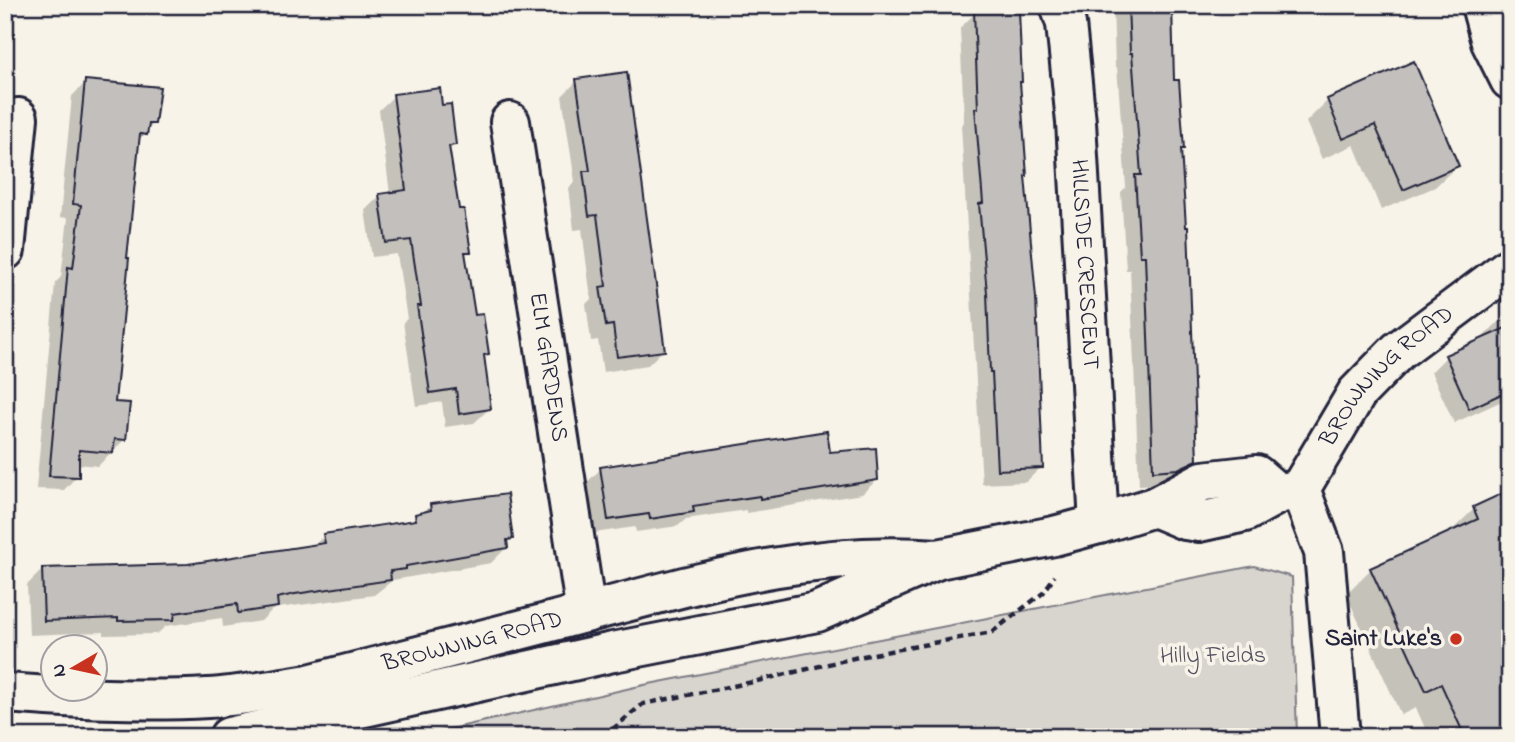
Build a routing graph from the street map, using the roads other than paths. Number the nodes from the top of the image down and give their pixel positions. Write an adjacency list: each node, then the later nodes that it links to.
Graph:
1 (1060, 5): 9 (street, HILLSIDE CRESCENT)
2 (1481, 5): 3 (street)
3 (1510, 80)
4 (18, 118): 6 (street)
5 (510, 122): 11 (street, ELM GARDENS)
6 (5, 250)
7 (1510, 267): 8 (street, BROWNING ROAD)
8 (1289, 491): 9 (street, BROWNING ROAD); 14 (street)
9 (1099, 524): 10 (street, BROWNING ROAD)
10 (938, 559): 11 (street, BROWNING ROAD); 13 (street, BROWNING ROAD)
11 (586, 612): 12 (street, BROWNING ROAD)
12 (5, 693)
13 (229, 737)
14 (1340, 737)

